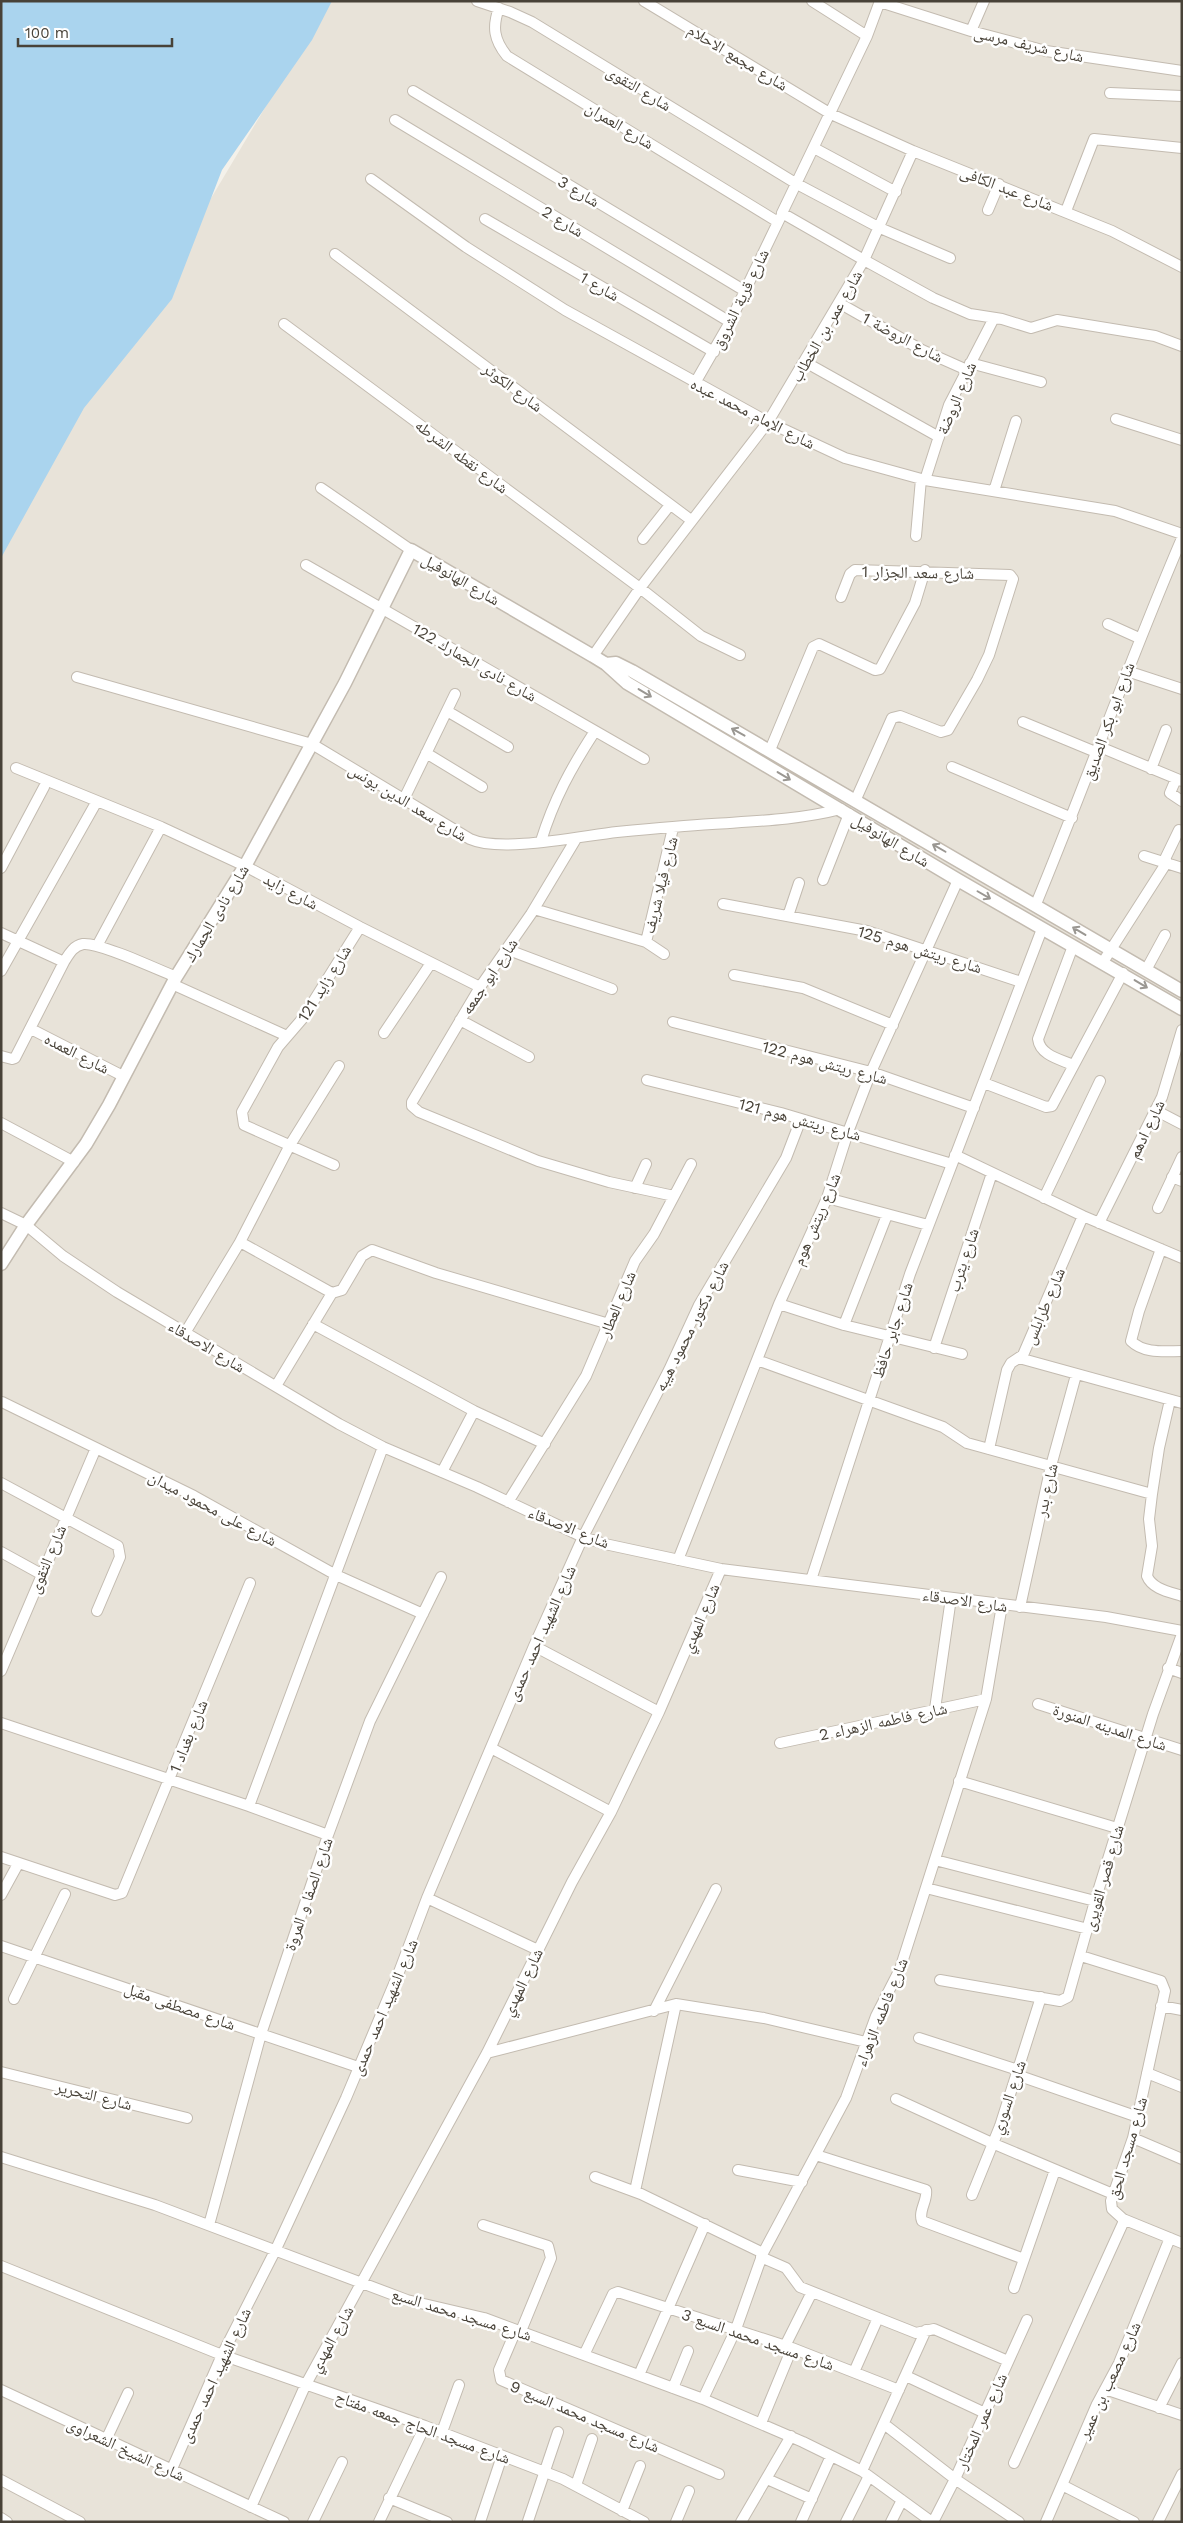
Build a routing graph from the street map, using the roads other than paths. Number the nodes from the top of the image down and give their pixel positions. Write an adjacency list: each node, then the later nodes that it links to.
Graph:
1 (477, 1): 6 (street, شارع التقوى)
2 (644, 1): 13 (street, شارع مجمع الاحلام)
3 (812, 1): 8 (street)
4 (984, 1): 7 (street)
5 (880, 2): 7 (street, شارع شريف مرسى); 8 (street)
6 (498, 8): 19 (street, شارع التقوى); 24 (street, شارع العمران)
7 (971, 30): 9 (street, شارع شريف مرسى)
8 (867, 36): 13 (street)
9 (1182, 71)
10 (413, 91): 31 (street, شارع 3)
11 (1110, 93): 12 (street)
12 (1182, 96)
13 (831, 114): 15 (street); 17 (street, شارع عبد الكافى)
14 (395, 120): 34 (street, شارع 2)
15 (814, 148): 19 (street); 21 (street)
16 (1182, 148): 23 (street)
17 (913, 151): 20 (street, شارع عبد الكافى); 21 (street)
18 (371, 179): 41 (street, شارع الإمام محمد عبده)
19 (797, 184): 24 (street); 26 (street, شارع التقوى)
20 (999, 184): 22 (street); 23 (street, شارع عبد الكافى)
21 (896, 192): 26 (street)
22 (988, 210)
23 (1066, 211): 30 (street, شارع عبد الكافى)
24 (780, 218): 29 (street, شارع عمر بن الخطاب); 31 (street, شارع قرية الشروق)
25 (485, 219): 37 (street, شارع 1)
26 (880, 228): 28 (street, شارع التقوى); 29 (street)
27 (334, 254): 50 (street, شارع الكوثر)
28 (950, 258)
29 (864, 260): 32 (street, شارع عمر بن الخطاب); 33 (street)
30 (1182, 267)
31 (745, 291): 34 (street, شارع قرية الشروق)
32 (840, 303): 38 (street, شارع عمر بن الخطاب); 39 (street, شارع الروضة 1)
33 (994, 318): 36 (street); 39 (street, شارع الروضة)
34 (730, 322): 37 (street, شارع قرية الشروق)
35 (284, 324): 59 (street, شارع نقطه الشرطه)
36 (1182, 346)
37 (714, 352): 41 (street, شارع قرية الشروق)
38 (805, 362): 44 (street, شارع عمر بن الخطاب); 45 (street)
39 (968, 367): 40 (street, شارع الروضة 1); 45 (street, شارع الروضة)
40 (1041, 382)
41 (695, 383): 44 (street, شارع الإمام محمد عبده)
42 (1116, 419): 46 (street)
43 (1016, 421): 49 (street)
44 (768, 422): 47 (street, شارع الإمام محمد عبده); 51 (street, شارع عمر بن الخطاب)
45 (940, 436): 47 (street, شارع الروضة)
46 (1182, 440)
47 (923, 480): 49 (street, شارع الإمام محمد عبده); 53 (street, شارع الروضة)
48 (321, 488): 56 (street, شارع الهانوفيل)
49 (994, 491): 52 (street, شارع الإمام محمد عبده)
50 (670, 504): 51 (street, شارع الكوثر); 55 (street)
51 (691, 520): 59 (street, شارع عمر بن الخطاب)
52 (1182, 534)
53 (916, 536)
54 (1182, 538): 63 (street, شارع ابو بكر الصديق)
55 (643, 539)
56 (411, 550): 61 (street, شارع نادى الجمارك); 65 (street, شارع الهانوفيل)
57 (306, 565): 61 (street, شارع نادى الجمارك 122)
58 (925, 570): 60 (street, شارع سعد الجزار 1); 77 (street); 87 (street, شارع سعد الجزار 1)
59 (640, 588): 64 (street, شارع نقطه الشرطه); 65 (street, شارع عمر بن الخطاب)
60 (840, 597)
61 (382, 610): 74 (street, شارع نادى الجمارك 122); 75 (street, شارع نادى الجمارك)
62 (1108, 624): 63 (street)
63 (1140, 638): 67 (street, شارع ابو بكر الصديق)
64 (740, 655)
65 (593, 656): 66 (street, شارع الهانوفيل)
66 (606, 664): 77 (street, شارع الهانوفيل, one-way to 66); 91 (street, شارع الهانوفيل, one-way to 91)
67 (1127, 671): 69 (street); 78 (street, شارع ابو بكر الصديق)
68 (77, 677): 75 (street, شارع سعد الدين يونس)
69 (1182, 689)
70 (455, 694): 71 (street)
71 (447, 711): 76 (street); 79 (street)
72 (1023, 722): 78 (street)
73 (1166, 730): 83 (street)
74 (595, 731): 80 (street, شارع نادى الجمارك 122); 97 (street)
75 (312, 744): 88 (street, شارع سعد الدين يونس); 100 (street, شارع نادى الجمارك)
76 (508, 747)
77 (770, 750): 87 (street, شارع الهانوفيل)
78 (1099, 750): 83 (street); 92 (street, شارع ابو بكر الصديق)
79 (426, 753): 86 (street); 88 (street)
80 (644, 759)
81 (952, 767): 92 (street)
82 (16, 768): 89 (street, شارع زايد)
83 (1151, 769): 84 (street)
84 (1179, 780): 90 (street)
85 (44, 787): 101 (street)
86 (482, 787)
87 (856, 799): 107 (street, شارع الهانوفيل, one-way to 87)
88 (404, 800): 97 (street, شارع سعد الدين يونس)
89 (97, 801): 93 (street, شارع زايد); 114 (street)
90 (1182, 802)
91 (845, 812): 94 (street, شارع سعد الدين يونس); 103 (street); 104 (street, شارع الهانوفيل)
92 (1072, 818): 107 (street, شارع ابو بكر الصديق)
93 (161, 827): 100 (street, شارع زايد); 116 (street)
94 (674, 828): 96 (street, شارع سعد الدين يونس); 115 (street, شارع فيلا شريف)
95 (1179, 830): 99 (street)
96 (576, 839): 97 (street, شارع سعد الدين يونس); 108 (street, شارع ابو جمعه)
97 (541, 841)
98 (1144, 856): 99 (street)
99 (1166, 862): 102 (street); 119 (street)
100 (245, 866): 110 (street, شارع زايد); 129 (street, شارع نادى الجمارك)
101 (1, 868)
102 (1182, 868)
103 (823, 880)
104 (958, 880): 111 (street, شارع الهانوفيل, one-way to 111); 120 (street, شارع ريتش هوم)
105 (799, 883): 109 (street)
106 (723, 904): 109 (street, شارع ريتش هوم 125)
107 (1036, 904): 119 (street, شارع الهانوفيل, one-way to 107)
108 (534, 908): 115 (street); 118 (street, شارع ابو جمعه)
109 (788, 916): 120 (street, شارع ريتش هوم 125)
110 (360, 927): 123 (street, شارع زايد); 141 (street, شارع زايد 121)
111 (1042, 929): 117 (street, شارع الهانوفيل); 130 (street, شارع جابر حافظ)
112 (1, 933): 114 (street)
113 (1165, 935): 125 (street)
114 (19, 941): 122 (street); 126 (street)
115 (646, 942): 121 (street)
116 (97, 946): 122 (street); 129 (street)
117 (1073, 946): 124 (street, شارع الهانوفيل); 144 (street)
118 (506, 949): 131 (street, شارع ابو جمعه); 132 (street)
119 (1110, 949): 124 (street); 125 (street, شارع الهانوفيل)
120 (927, 950): 130 (street, شارع ريتش هوم 125); 137 (street, شارع ريتش هوم)
121 (664, 954)
122 (64, 962): 138 (street)
123 (431, 962): 131 (street, شارع زايد); 140 (street)
124 (1103, 962): 127 (street, شارع الهانوفيل)
125 (1146, 970): 133 (street, شارع الهانوفيل)
126 (1, 971)
127 (1123, 973): 134 (street, شارع الهانوفيل, one-way to 134); 144 (street)
128 (734, 975): 137 (street)
129 (174, 980): 141 (street); 147 (street, شارع نادى الجمارك)
130 (1021, 982): 150 (street, شارع جابر حافظ)
131 (480, 987): 135 (street, شارع ابو جمعه)
132 (612, 989)
133 (1181, 990)
134 (1182, 1009)
135 (460, 1020): 143 (street); 166 (street, شارع ابو جمعه)
136 (673, 1022): 146 (street, شارع ريتش هوم 122)
137 (893, 1025): 146 (street, شارع ريتش هوم)
138 (31, 1029): 142 (street); 147 (street, شارع العمده)
139 (1182, 1030): 152 (street, شارع ادهم)
140 (384, 1033)
141 (287, 1036): 157 (street, شارع زايد 121)
142 (1, 1056)
143 (529, 1057)
144 (1072, 1065): 150 (street)
145 (338, 1066): 157 (street)
146 (871, 1072): 151 (street, شارع ريتش هوم 122); 156 (street, شارع ريتش هوم)
147 (123, 1076): 160 (street, شارع نادى الجمارك)
148 (647, 1080): 153 (street, شارع ريتش هوم 121)
149 (1100, 1081): 169 (street)
150 (984, 1083): 151 (street, شارع جابر حافظ)
151 (974, 1108): 159 (street, شارع جابر حافظ)
152 (1155, 1110): 155 (street); 174 (street, شارع ادهم)
153 (801, 1119): 156 (street, شارع ريتش هوم 121); 210 (street, شارع دكتور محمود هيبه)
154 (1, 1123): 160 (street)
155 (1182, 1124)
156 (848, 1132): 159 (street, شارع ريتش هوم 121); 168 (street, شارع ريتش هوم)
157 (290, 1145): 163 (street); 177 (street)
158 (1182, 1157): 165 (street)
159 (954, 1160): 164 (street); 175 (street, شارع جابر حافظ)
160 (74, 1162): 176 (street, شارع نادى الجمارك)
161 (646, 1164): 166 (street)
162 (692, 1164): 167 (street, شارع العطار)
163 (334, 1165)
164 (992, 1173): 169 (street); 188 (street, شارع يثرب)
165 (1177, 1179): 170 (street)
166 (635, 1188): 167 (street)
167 (674, 1196): 184 (street, شارع العطار)
168 (828, 1198): 172 (street); 182 (street, شارع ريتش هوم)
169 (1044, 1198): 173 (street)
170 (1158, 1208)
171 (1, 1212): 176 (street, شارع الاصدقاء)
172 (888, 1215): 175 (street); 185 (street)
173 (1083, 1216): 174 (street); 191 (street, شارع طرابلس)
174 (1099, 1223): 178 (street)
175 (928, 1225): 187 (street, شارع جابر حافظ)
176 (26, 1226): 180 (street, شارع نادى الجمارك); 186 (street, شارع الاصدقاء)
177 (240, 1242): 181 (street); 186 (street)
178 (1161, 1249): 179 (street); 189 (street)
179 (1182, 1258)
180 (1, 1264)
181 (332, 1293): 183 (street); 184 (street)
182 (779, 1304): 185 (street); 192 (street, شارع ريتش هوم)
183 (313, 1324): 194 (street); 199 (street)
184 (609, 1324): 200 (street, شارع العطار)
185 (844, 1325): 187 (street)
186 (185, 1333): 194 (street, شارع الاصدقاء)
187 (890, 1337): 188 (street); 196 (street, شارع جابر حافظ)
188 (934, 1348): 190 (street)
189 (1182, 1351)
190 (962, 1354)
191 (1019, 1358): 193 (street); 203 (street, شارع طرابلس)
192 (757, 1360): 196 (street); 212 (street, شارع ريتش هوم)
193 (1076, 1374): 195 (street); 204 (street, شارع بدر)
194 (276, 1386): 201 (street, شارع الاصدقاء)
195 (1170, 1400): 198 (street); 207 (street)
196 (868, 1401): 203 (street); 217 (street, شارع جابر حافظ)
197 (2, 1402): 202 (street, شارع على محمود ميدان)
198 (1182, 1403)
199 (474, 1411): 200 (street); 205 (street)
200 (544, 1444): 208 (street, شارع العطار)
201 (383, 1447): 205 (street, شارع الاصدقاء); 215 (street)
202 (96, 1448): 209 (street, شارع التقوى); 215 (street, شارع على محمود ميدان)
203 (989, 1449): 204 (street)
204 (1051, 1466): 207 (street); 222 (street, شارع بدر)
205 (442, 1472): 208 (street, شارع الاصدقاء)
206 (1, 1483): 209 (street)
207 (1152, 1494): 219 (street)
208 (508, 1502): 210 (street, شارع الاصدقاء)
209 (65, 1517): 214 (street, شارع التقوى); 223 (street)
210 (583, 1537): 212 (street, شارع الاصدقاء); 226 (street, شارع الشهيد احمد حمدى)
211 (1, 1552): 214 (street)
212 (678, 1560): 213 (street, شارع الاصدقاء)
213 (721, 1569): 217 (street, شارع الاصدقاء); 234 (street, شارع المهدي)
214 (41, 1574): 227 (street, شارع التقوى)
215 (336, 1575): 224 (street, شارع على محمود ميدان); 242 (street)
216 (441, 1577): 224 (street, شارع الصفا و المروة)
217 (811, 1580): 220 (street, شارع الاصدقاء)
218 (250, 1583): 240 (street, شارع بغداد 1)
219 (1182, 1596)
220 (950, 1598): 221 (street, شارع الاصدقاء); 233 (street)
221 (1002, 1605): 222 (street, شارع الاصدقاء); 231 (street, شارع فاطمه الزهراء)
222 (1020, 1607): 225 (street, شارع الاصدقاء)
223 (97, 1612)
224 (423, 1614): 245 (street, شارع الصفا و المروة)
225 (1182, 1632): 228 (street, شارع قصر القويرى)
226 (534, 1646): 234 (street); 238 (street, شارع الشهيد احمد حمدى)
227 (5, 1652): 229 (street, شارع التقوى)
228 (1168, 1668): 230 (street); 236 (street, شارع قصر القويرى)
229 (1, 1671)
230 (1182, 1673)
231 (986, 1698): 233 (street, شارع فاطمه الزهراء 2); 241 (street, شارع فاطمه الزهراء)
232 (1038, 1704): 236 (street, شارع المدينه المنورة)
233 (936, 1709): 237 (street, شارع فاطمه الزهراء 2)
234 (660, 1712): 243 (street, شارع المهدي)
235 (1, 1723): 240 (street)
236 (1145, 1739): 239 (street, شارع المدينه المنورة); 244 (street, شارع قصر القويرى)
237 (780, 1743)
238 (491, 1748): 243 (street); 253 (street, شارع الشهيد احمد حمدى)
239 (1182, 1750)
240 (170, 1781): 242 (street); 248 (street, شارع بغداد 1)
241 (960, 1782): 244 (street); 247 (street, شارع فاطمه الزهراء)
242 (248, 1806): 245 (street)
243 (611, 1812): 257 (street, شارع المهدي)
244 (1117, 1828): 254 (street, شارع قصر القويرى)
245 (328, 1835): 267 (street, شارع الصفا و المروة)
246 (1, 1857): 248 (street)
247 (935, 1860): 249 (street, شارع فاطمه الزهراء); 254 (street)
248 (18, 1864): 252 (street)
249 (926, 1888): 255 (street); 269 (street, شارع فاطمه الزهراء)
250 (716, 1889): 266 (street)
251 (65, 1894): 259 (street)
252 (1, 1895)
253 (427, 1898): 257 (street); 271 (street, شارع الشهيد احمد حمدى)
254 (1095, 1901): 255 (street, شارع قصر القويرى)
255 (1088, 1929): 258 (street, شارع قصر القويرى)
256 (1, 1946): 259 (street, شارع مصطفى مقبل)
257 (538, 1950): 270 (street, شارع المهدي)
258 (1081, 1956): 261 (street, شارع قصر القويرى); 264 (street, شارع مسجد الحق)
259 (35, 1957): 262 (street); 267 (street, شارع مصطفى مقبل)
260 (940, 1980): 261 (street, شارع قصر القويرى)
261 (1041, 1997): 273 (street, شارع السوري)
262 (14, 1999)
263 (676, 2004): 266 (street); 269 (street); 288 (street)
264 (1161, 2006): 265 (street); 274 (street, شارع مسجد الحق)
265 (1182, 2010)
266 (654, 2011): 270 (street)
267 (261, 2034): 271 (street, شارع مصطفى مقبل); 293 (street, شارع الصفا و المروة)
268 (919, 2038): 273 (street)
269 (866, 2042): 282 (street, شارع فاطمه الزهراء)
270 (487, 2053): 301 (street, شارع المهدي)
271 (358, 2067): 297 (street, شارع الشهيد احمد حمدى)
272 (1, 2072): 278 (street, شارع التحرير)
273 (1018, 2072): 277 (street); 280 (street, شارع السوري)
274 (1147, 2073): 275 (street); 277 (street, شارع مسجد الحق)
275 (1182, 2087)
276 (896, 2099): 280 (street)
277 (1138, 2117): 279 (street, شارع مسجد الحق)
278 (187, 2118)
279 (1133, 2138): 283 (street); 289 (street, شارع مسجد الحق)
280 (992, 2143): 285 (street); 290 (street, شارع السوري)
281 (1, 2156): 293 (street, شارع مسجد محمد السبع)
282 (816, 2156): 287 (street, شارع فاطمه الزهراء); 299 (street)
283 (1182, 2159)
284 (738, 2170): 287 (street)
285 (1056, 2170): 289 (street); 299 (street)
286 (595, 2177): 288 (street)
287 (802, 2182): 298 (street, شارع فاطمه الزهراء)
288 (635, 2191): 292 (street)
289 (1113, 2194): 291 (street, شارع مسجد الحق)
290 (972, 2195)
291 (1123, 2219): 295 (street); 341 (street, شارع مسجد الحق)
292 (705, 2224): 298 (street); 304 (street)
293 (210, 2225): 297 (street, شارع مسجد محمد السبع)
294 (483, 2225): 308 (street)
295 (1170, 2238): 296 (street); 324 (street, شارع مصعب بن عمير)
296 (1182, 2243)
297 (276, 2249): 301 (street, شارع مسجد محمد السبع); 312 (street, شارع الشهيد احمد حمدى)
298 (762, 2255): 303 (street); 307 (street, شارع فاطمه الزهراء)
299 (1024, 2259): 302 (street)
300 (1, 2266): 312 (street, شارع مسجد الحاج جمعه مفتاح)
301 (363, 2281): 308 (street, شارع مسجد محمد السبع); 320 (street, شارع المهدي)
302 (1014, 2288)
303 (812, 2292): 305 (street); 310 (street)
304 (669, 2309): 307 (street, شارع مسجد محمد السبع 3); 313 (street, شارع مسجد محمد السبع 3); 317 (street)
305 (878, 2318): 309 (street); 316 (street)
306 (1027, 2320): 314 (street, شارع عمر المختار)
307 (736, 2329): 310 (street, شارع مسجد محمد السبع 3); 326 (street, شارع فاطمه الزهراء)
308 (518, 2330): 313 (street, شارع مسجد محمد السبع); 345 (street, شارع مسجد محمد السبع 9)
309 (926, 2330): 314 (street); 318 (street)
310 (788, 2347): 316 (street, شارع مسجد محمد السبع 3); 330 (street)
311 (688, 2351): 321 (street)
312 (222, 2355): 320 (street, شارع مسجد الحاج جمعه مفتاح); 343 (street, شارع الشهيد احمد حمدى)
313 (584, 2355): 317 (street, شارع مسجد محمد السبع)
314 (1008, 2361): 328 (street, شارع عمر المختار)
315 (1182, 2363): 327 (street)
316 (854, 2372): 323 (street, شارع مسجد محمد السبع 3)
317 (639, 2375): 321 (street, شارع مسجد محمد السبع)
318 (906, 2376): 323 (street); 328 (street)
319 (459, 2385): 333 (street)
320 (306, 2386): 332 (street, شارع مسجد الحاج جمعه مفتاح); 357 (street)
321 (673, 2388): 326 (street, شارع مسجد محمد السبع)
322 (1, 2390): 337 (street, شارع الشيخ الشعراوى)
323 (899, 2390): 331 (street)
324 (1105, 2390): 327 (street); 352 (street, شارع مصعب بن عمير)
325 (128, 2393): 337 (street)
326 (703, 2399): 330 (street, شارع مسجد محمد السبع)
327 (1158, 2408): 329 (street)
328 (985, 2413): 349 (street, شارع عمر المختار)
329 (1182, 2415)
330 (761, 2423): 335 (street, شارع مسجد محمد السبع)
331 (884, 2424): 346 (street); 349 (street)
332 (425, 2426): 333 (street, شارع مسجد الحاج جمعه مفتاح); 354 (street)
333 (442, 2432): 338 (street, شارع مسجد الحاج جمعه مفتاح)
334 (558, 2432): 344 (street)
335 (791, 2436): 339 (street, شارع مسجد محمد السبع); 348 (street)
336 (592, 2439): 351 (street)
337 (106, 2440): 343 (street, شارع الشيخ الشعراوى)
338 (502, 2456): 344 (street, شارع مسجد الحاج جمعه مفتاح); 367 (street)
339 (831, 2456): 346 (street, شارع مسجد محمد السبع); 355 (street)
340 (342, 2462): 364 (street)
341 (1014, 2463)
342 (640, 2466): 358 (street)
343 (171, 2470): 357 (street, شارع الشيخ الشعراوى)
344 (544, 2472): 351 (street, شارع مسجد الحاج جمعه مفتاح); 360 (street)
345 (719, 2474)
346 (866, 2474): 356 (street, شارع مسجد محمد السبع); 372 (street)
347 (1182, 2474): 378 (street)
348 (766, 2479): 355 (street); 370 (street)
349 (955, 2479): 374 (street, شارع عمر المختار); 375 (street)
350 (1, 2480): 362 (street)
351 (576, 2485): 358 (street, شارع مسجد الحاج جمعه مفتاح)
352 (1062, 2485): 376 (street, شارع مصعب بن عمير); 377 (street)
353 (689, 2491): 369 (street)
354 (388, 2498): 365 (street); 366 (street)
355 (812, 2499): 371 (street)
356 (902, 2500): 373 (street); 374 (street, شارع مسجد محمد السبع)
357 (251, 2507): 363 (street, شارع الشيخ الشعراوى)
358 (622, 2511): 368 (street, شارع مسجد الحاج جمعه مفتاح)
359 (1, 2518): 361 (street)
360 (528, 2521)
361 (7, 2522)
362 (80, 2522)
363 (284, 2522)
364 (313, 2522)
365 (379, 2522)
366 (447, 2522)
367 (480, 2522)
368 (644, 2522)
369 (676, 2522)
370 (741, 2522)
371 (801, 2522)
372 (846, 2522)
373 (891, 2522)
374 (932, 2522)
375 (1019, 2522)
376 (1046, 2522)
377 (1134, 2522)
378 (1158, 2522)

